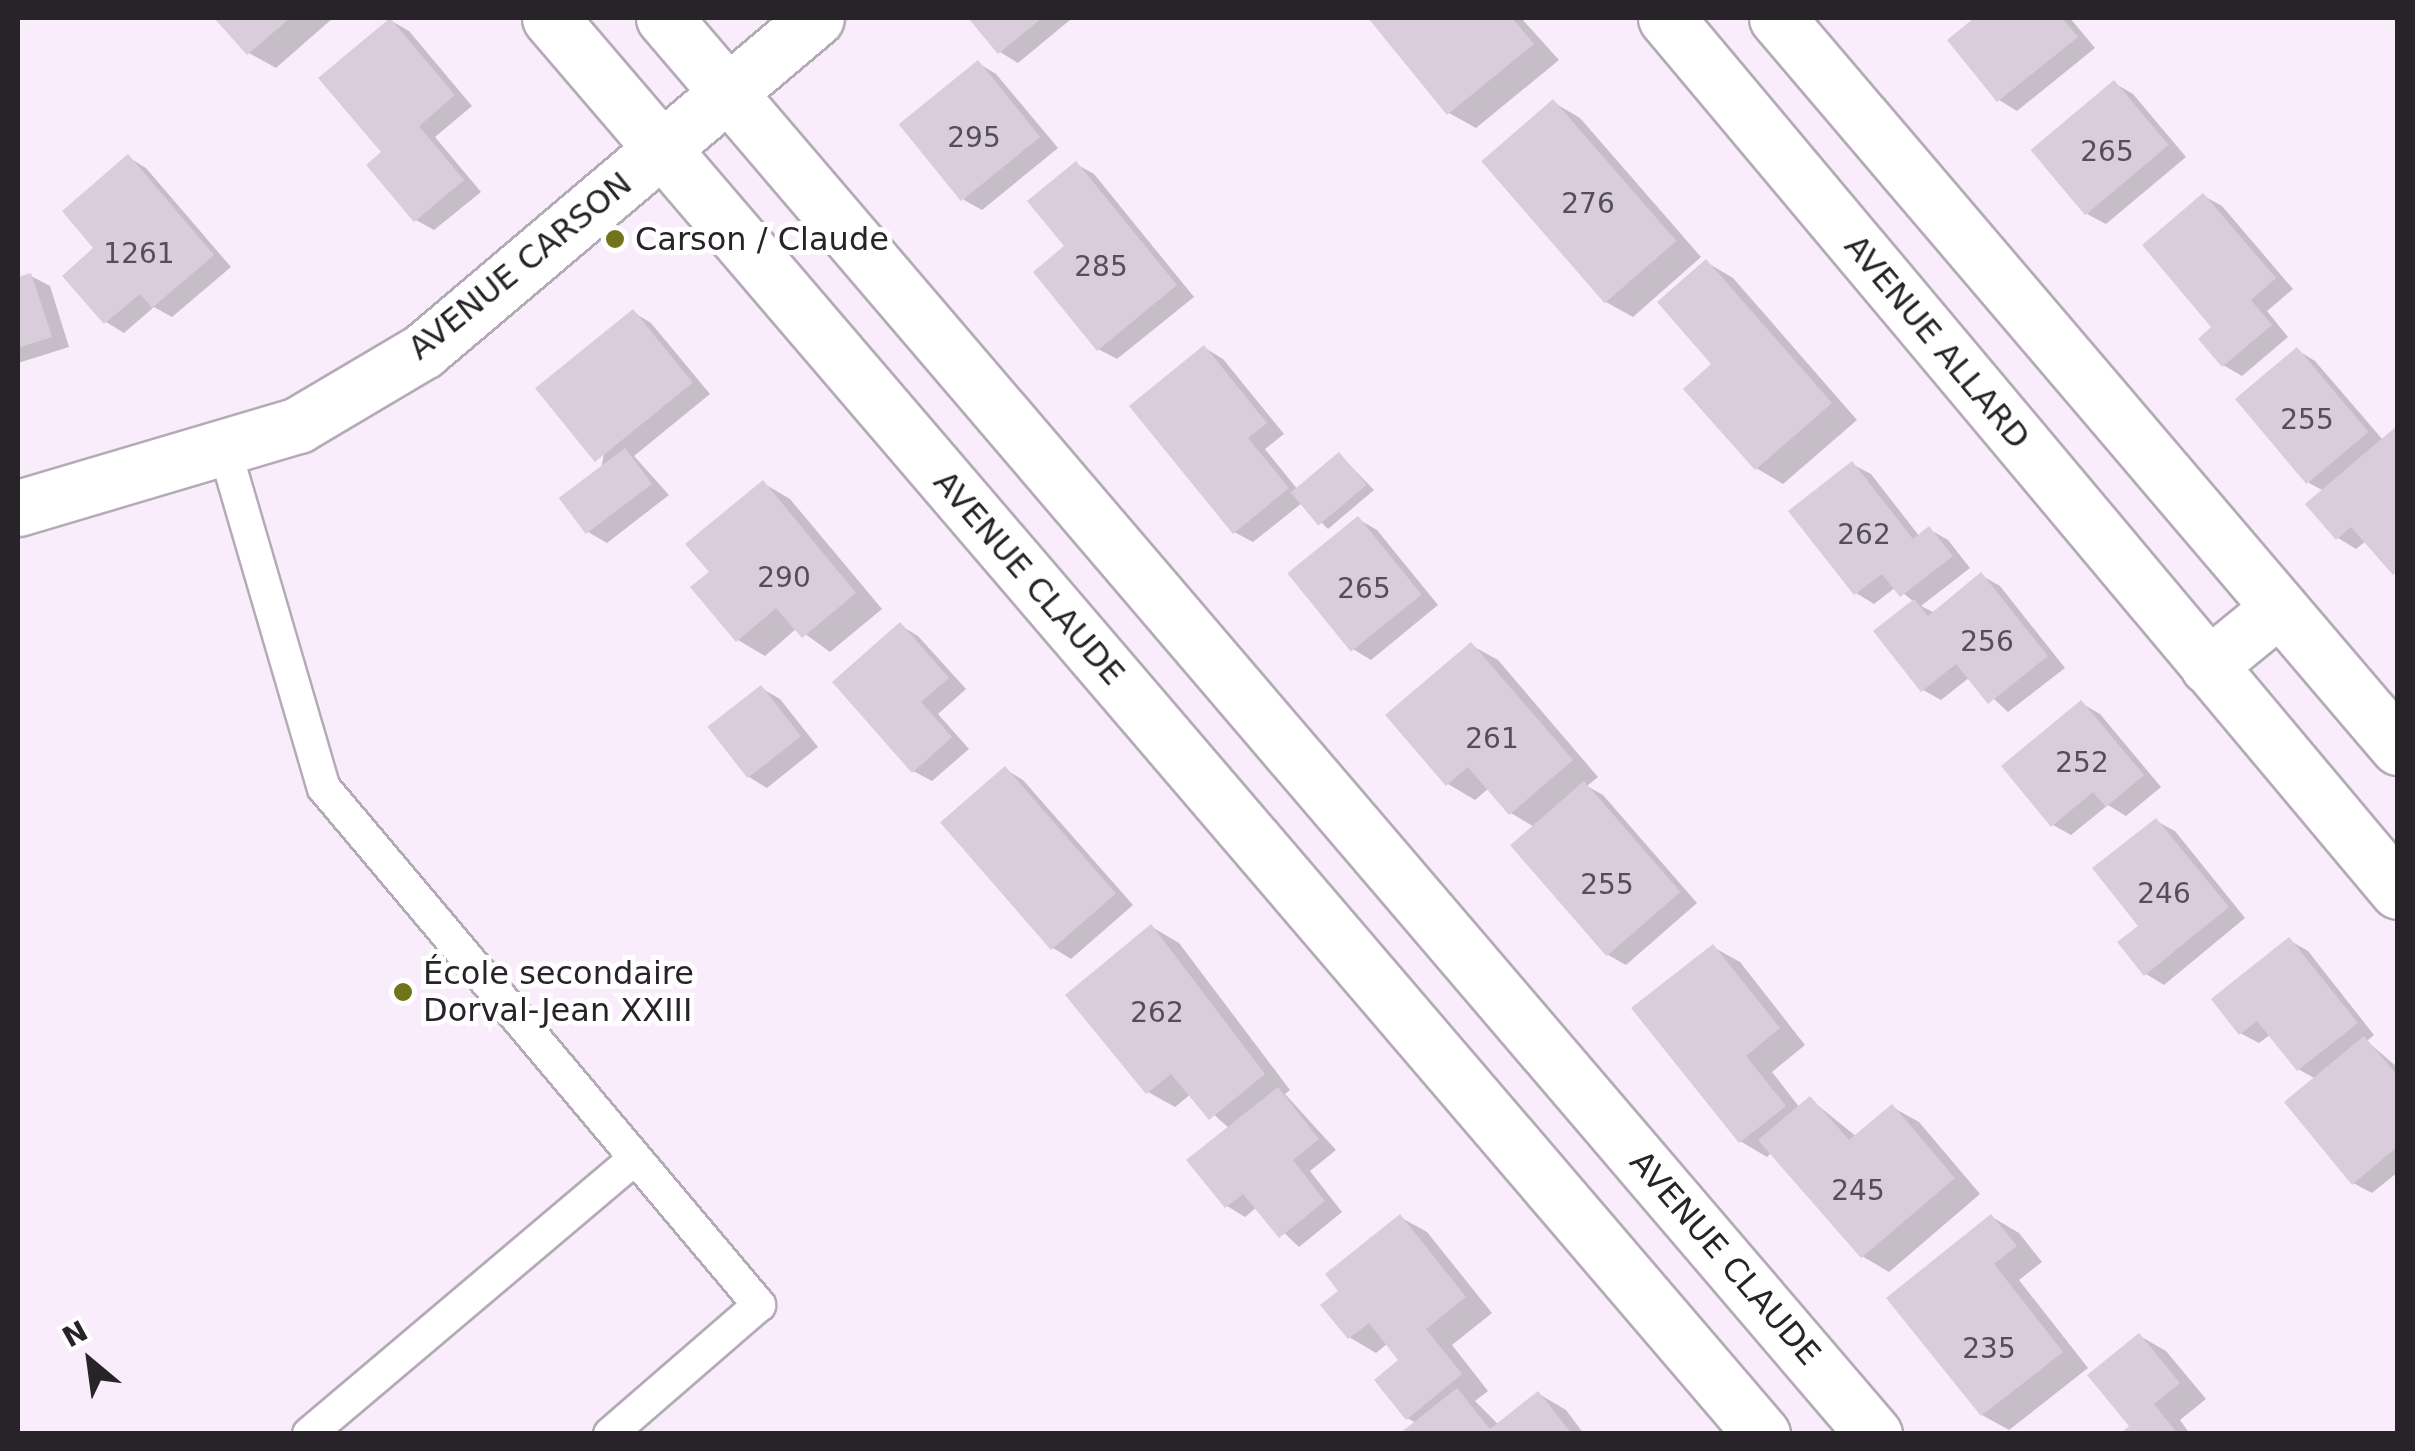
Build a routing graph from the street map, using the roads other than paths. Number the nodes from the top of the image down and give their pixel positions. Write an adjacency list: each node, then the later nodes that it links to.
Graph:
1 (550, 18): 7 (street, AVENUE CLAUDE)
2 (664, 18): 6 (street, AVENUE CLAUDE)
3 (816, 18): 6 (street, AVENUE CARSON)
4 (1666, 18): 11 (street, AVENUE ALLARD)
5 (1778, 18): 10 (street)
6 (728, 93): 7 (street, AVENUE CARSON); 14 (street, AVENUE CLAUDE)
7 (662, 149): 8 (street, AVENUE CARSON); 15 (street, AVENUE CLAUDE)
8 (224, 446): 9 (street, AVENUE CARSON); 16 (lane)
9 (18, 508)
10 (2279, 608): 11 (street); 12 (street)
11 (2208, 666): 13 (street, AVENUE ALLARD)
12 (2398, 747)
13 (2398, 891)
14 (1575, 1083): 15 (street); 20 (street, AVENUE CLAUDE)
15 (1508, 1138): 19 (street, AVENUE CLAUDE)
16 (634, 1159): 17 (lane); 18 (lane)
17 (309, 1434)
18 (610, 1434)
19 (1762, 1434)
20 (1874, 1434)

